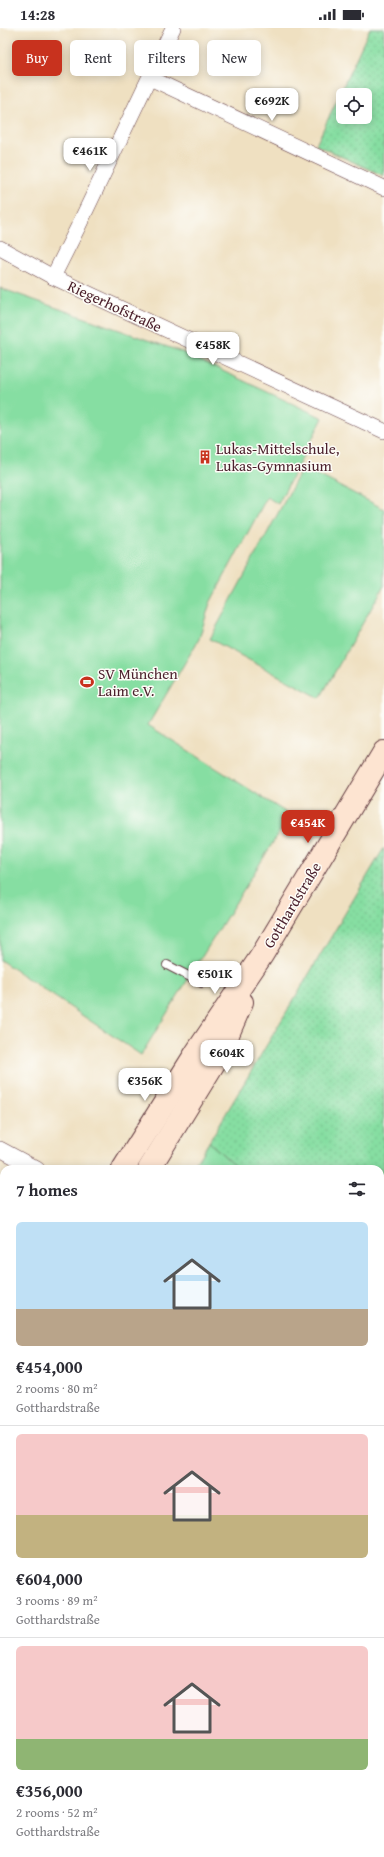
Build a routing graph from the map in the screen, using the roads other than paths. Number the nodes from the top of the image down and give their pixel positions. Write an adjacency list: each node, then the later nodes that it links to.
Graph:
1 (173, 28): 2 (street)
2 (150, 78): 3 (street); 5 (street)
3 (384, 188)
4 (0, 248): 5 (street, Riegerhofstraße)
5 (53, 276): 6 (street, Riegerhofstraße)
6 (384, 431)
7 (384, 752): 8 (street, Gotthardstraße)
8 (262, 955): 13 (street, Gotthardstraße); 14 (street, Gotthardstraße)
9 (167, 965): 10 (lane)
10 (202, 983)
11 (0, 1149): 12 (street)
12 (30, 1165)
13 (126, 1165)
14 (151, 1165)

